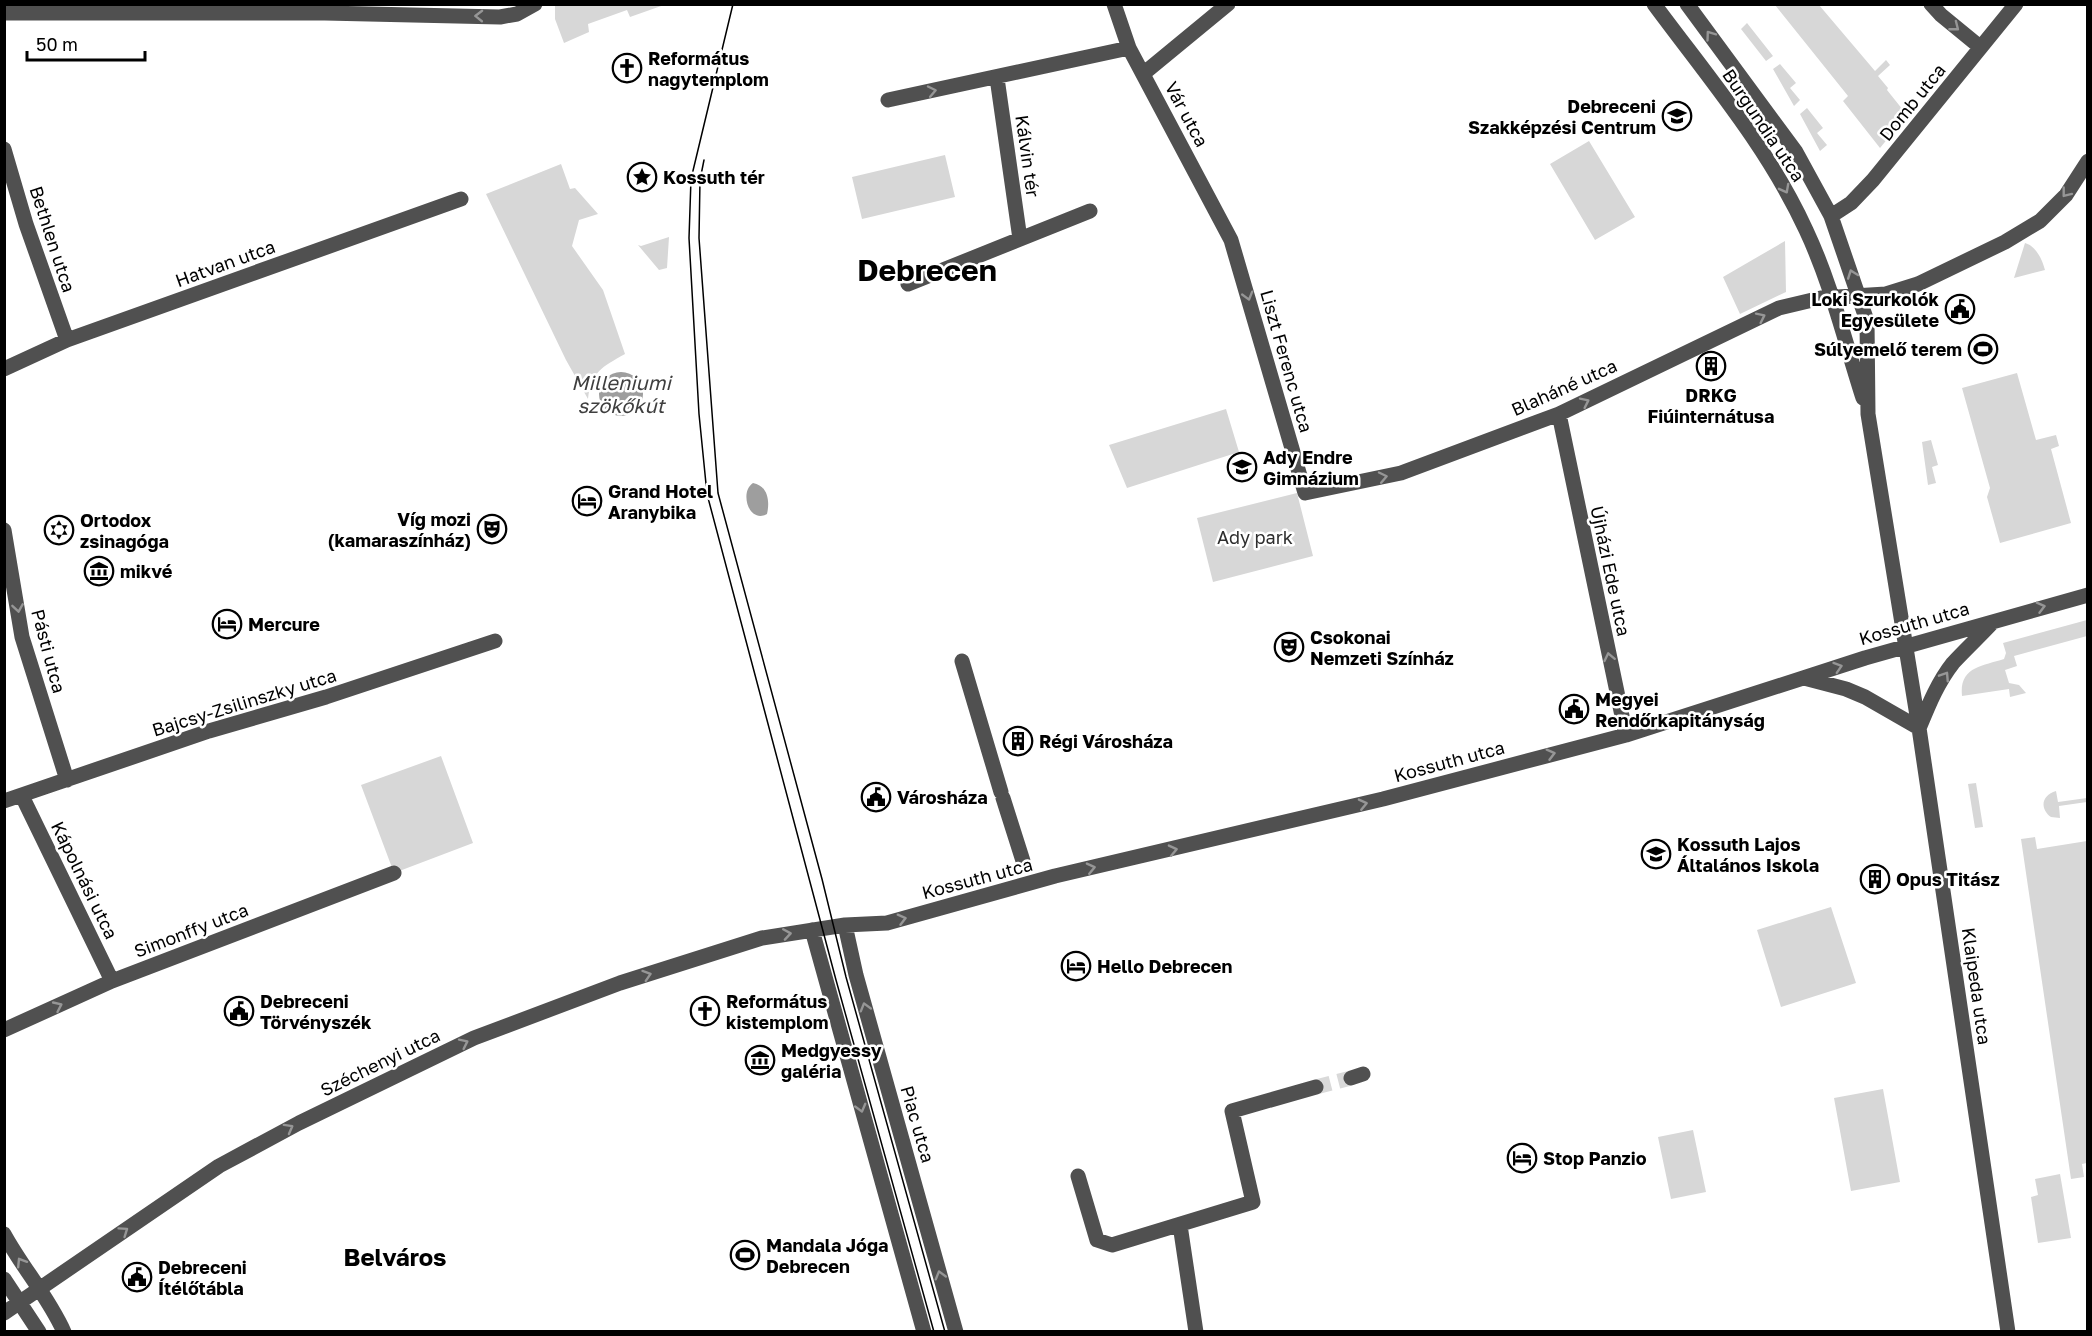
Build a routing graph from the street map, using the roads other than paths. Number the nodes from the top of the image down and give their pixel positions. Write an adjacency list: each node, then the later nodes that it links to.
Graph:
1 (535, 4): 9 (street, one-way to 9)
2 (1114, 4): 12 (street, Vár utca)
3 (1228, 4): 13 (street)
4 (1654, 4): 25 (street, Burgundia utca, one-way to 25)
5 (1688, 4): 20 (street, Burgundia utca, one-way to 5)
6 (1931, 4): 11 (street, one-way to 11)
7 (2016, 4): 11 (street, Domb utca)
8 (161, 9): 9 (street); 10 (street)
9 (325, 9)
10 (4, 13)
11 (1980, 47): 20 (street, Domb utca)
12 (1129, 48): 13 (street, Vár utca); 14 (street)
13 (1143, 74): 22 (street, Vár utca)
14 (997, 78): 15 (street, one-way to 14); 21 (street, Kálvin tér)
15 (888, 100)
16 (4, 149): 26 (street, Bethlen utca)
17 (2088, 160): 24 (street, Blaháné utca, one-way to 24)
18 (461, 200): 26 (street, Hatvan utca)
19 (1090, 211): 21 (street)
20 (1831, 216): 24 (street, Burgundia utca, one-way to 20)
21 (1020, 239): 23 (street)
22 (1231, 240): 30 (street, Liszt Ferenc utca, one-way to 30)
23 (908, 284)
24 (1860, 296): 25 (street, Blaháné utca); 29 (street, Burgundia utca)
25 (1831, 297): 28 (street, Blaháné utca, one-way to 25); 29 (street, Burgundia utca)
26 (67, 340): 27 (street, Hatvan utca)
27 (4, 369)
28 (1559, 414): 30 (street, Blaháné utca, one-way to 28); 39 (street, Újházi Ede utca, one-way to 28)
29 (1868, 414): 35 (street, Burgundia utca)
30 (1305, 493)
31 (4, 530): 40 (street, Pásti utca, one-way to 40)
32 (2088, 595): 33 (street, Kossuth utca, one-way to 32)
33 (1995, 620): 35 (street, Kossuth utca); 38 (street, one-way to 33)
34 (495, 641): 40 (street, Bajcsy-Zsilinszky utca)
35 (1906, 646): 37 (street, Kossuth utca, one-way to 35); 38 (street, Klaipeda utca)
36 (962, 661): 43 (street)
37 (1804, 678): 38 (street); 39 (street, Kossuth utca)
38 (1919, 728): 62 (street, Klaipeda utca)
39 (1626, 735): 45 (street, Kossuth utca, one-way to 39)
40 (67, 780): 41 (street, Bajcsy-Zsilinszky utca)
41 (22, 796): 42 (street, Bajcsy-Zsilinszky utca); 47 (street, Kápolnási utca)
42 (4, 801)
43 (1023, 861)
44 (394, 873): 47 (street, Simonffy utca)
45 (845, 926): 46 (street, Kossuth utca); 60 (street, Piac utca, one-way to 45)
46 (812, 930): 54 (street, Széchenyi utca, one-way to 46); 59 (street, one-way to 59)
47 (112, 981): 48 (street, Simonffy utca, one-way to 47)
48 (4, 1030)
49 (1316, 1088): 51 (street)
50 (1078, 1176): 51 (street)
51 (1180, 1225): 61 (street)
52 (4, 1234): 54 (street, one-way to 52)
53 (4, 1279): 55 (street)
54 (38, 1290): 55 (street, Széchenyi utca); 58 (street)
55 (20, 1302): 56 (street, Széchenyi utca); 57 (street)
56 (4, 1313)
57 (39, 1332)
58 (63, 1332)
59 (924, 1332)
60 (956, 1332)
61 (1196, 1332)
62 (2008, 1332)

